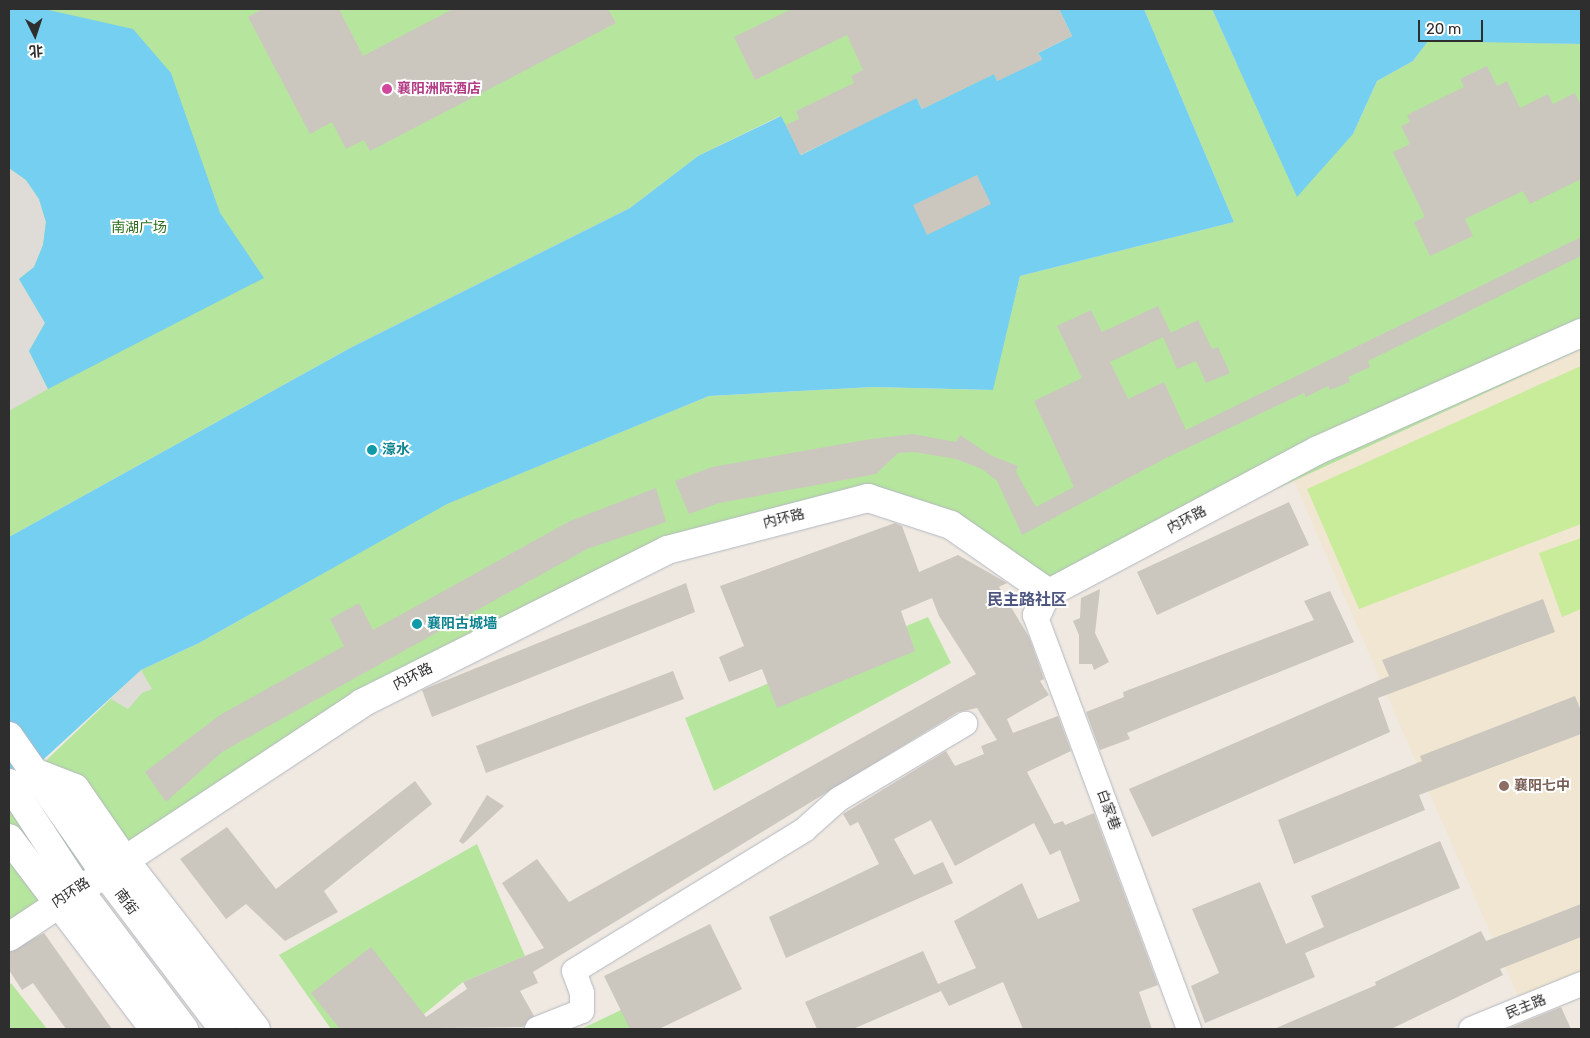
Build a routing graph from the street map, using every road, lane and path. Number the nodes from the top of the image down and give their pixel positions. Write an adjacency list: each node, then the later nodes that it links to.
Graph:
1 (1581, 333): 2 (street, 内环路)
2 (1049, 593): 8 (street, 内环路); 17 (street, 白家巷)
3 (966, 724): 16 (street)
4 (9, 736): 8 (street, 南街)
5 (10, 784): 6 (street); 9 (street)
6 (9, 820)
7 (9, 838): 9 (street)
8 (114, 866): 9 (street, 内环路); 14 (street, 南街); 15 (street)
9 (68, 896): 10 (street, 内环路); 12 (street); 13 (street)
10 (9, 936)
11 (1581, 984): 18 (street, 民主路)
12 (154, 1029)
13 (184, 1029)
14 (223, 1029)
15 (256, 1029)
16 (537, 1029)
17 (1190, 1029)
18 (1471, 1029)

